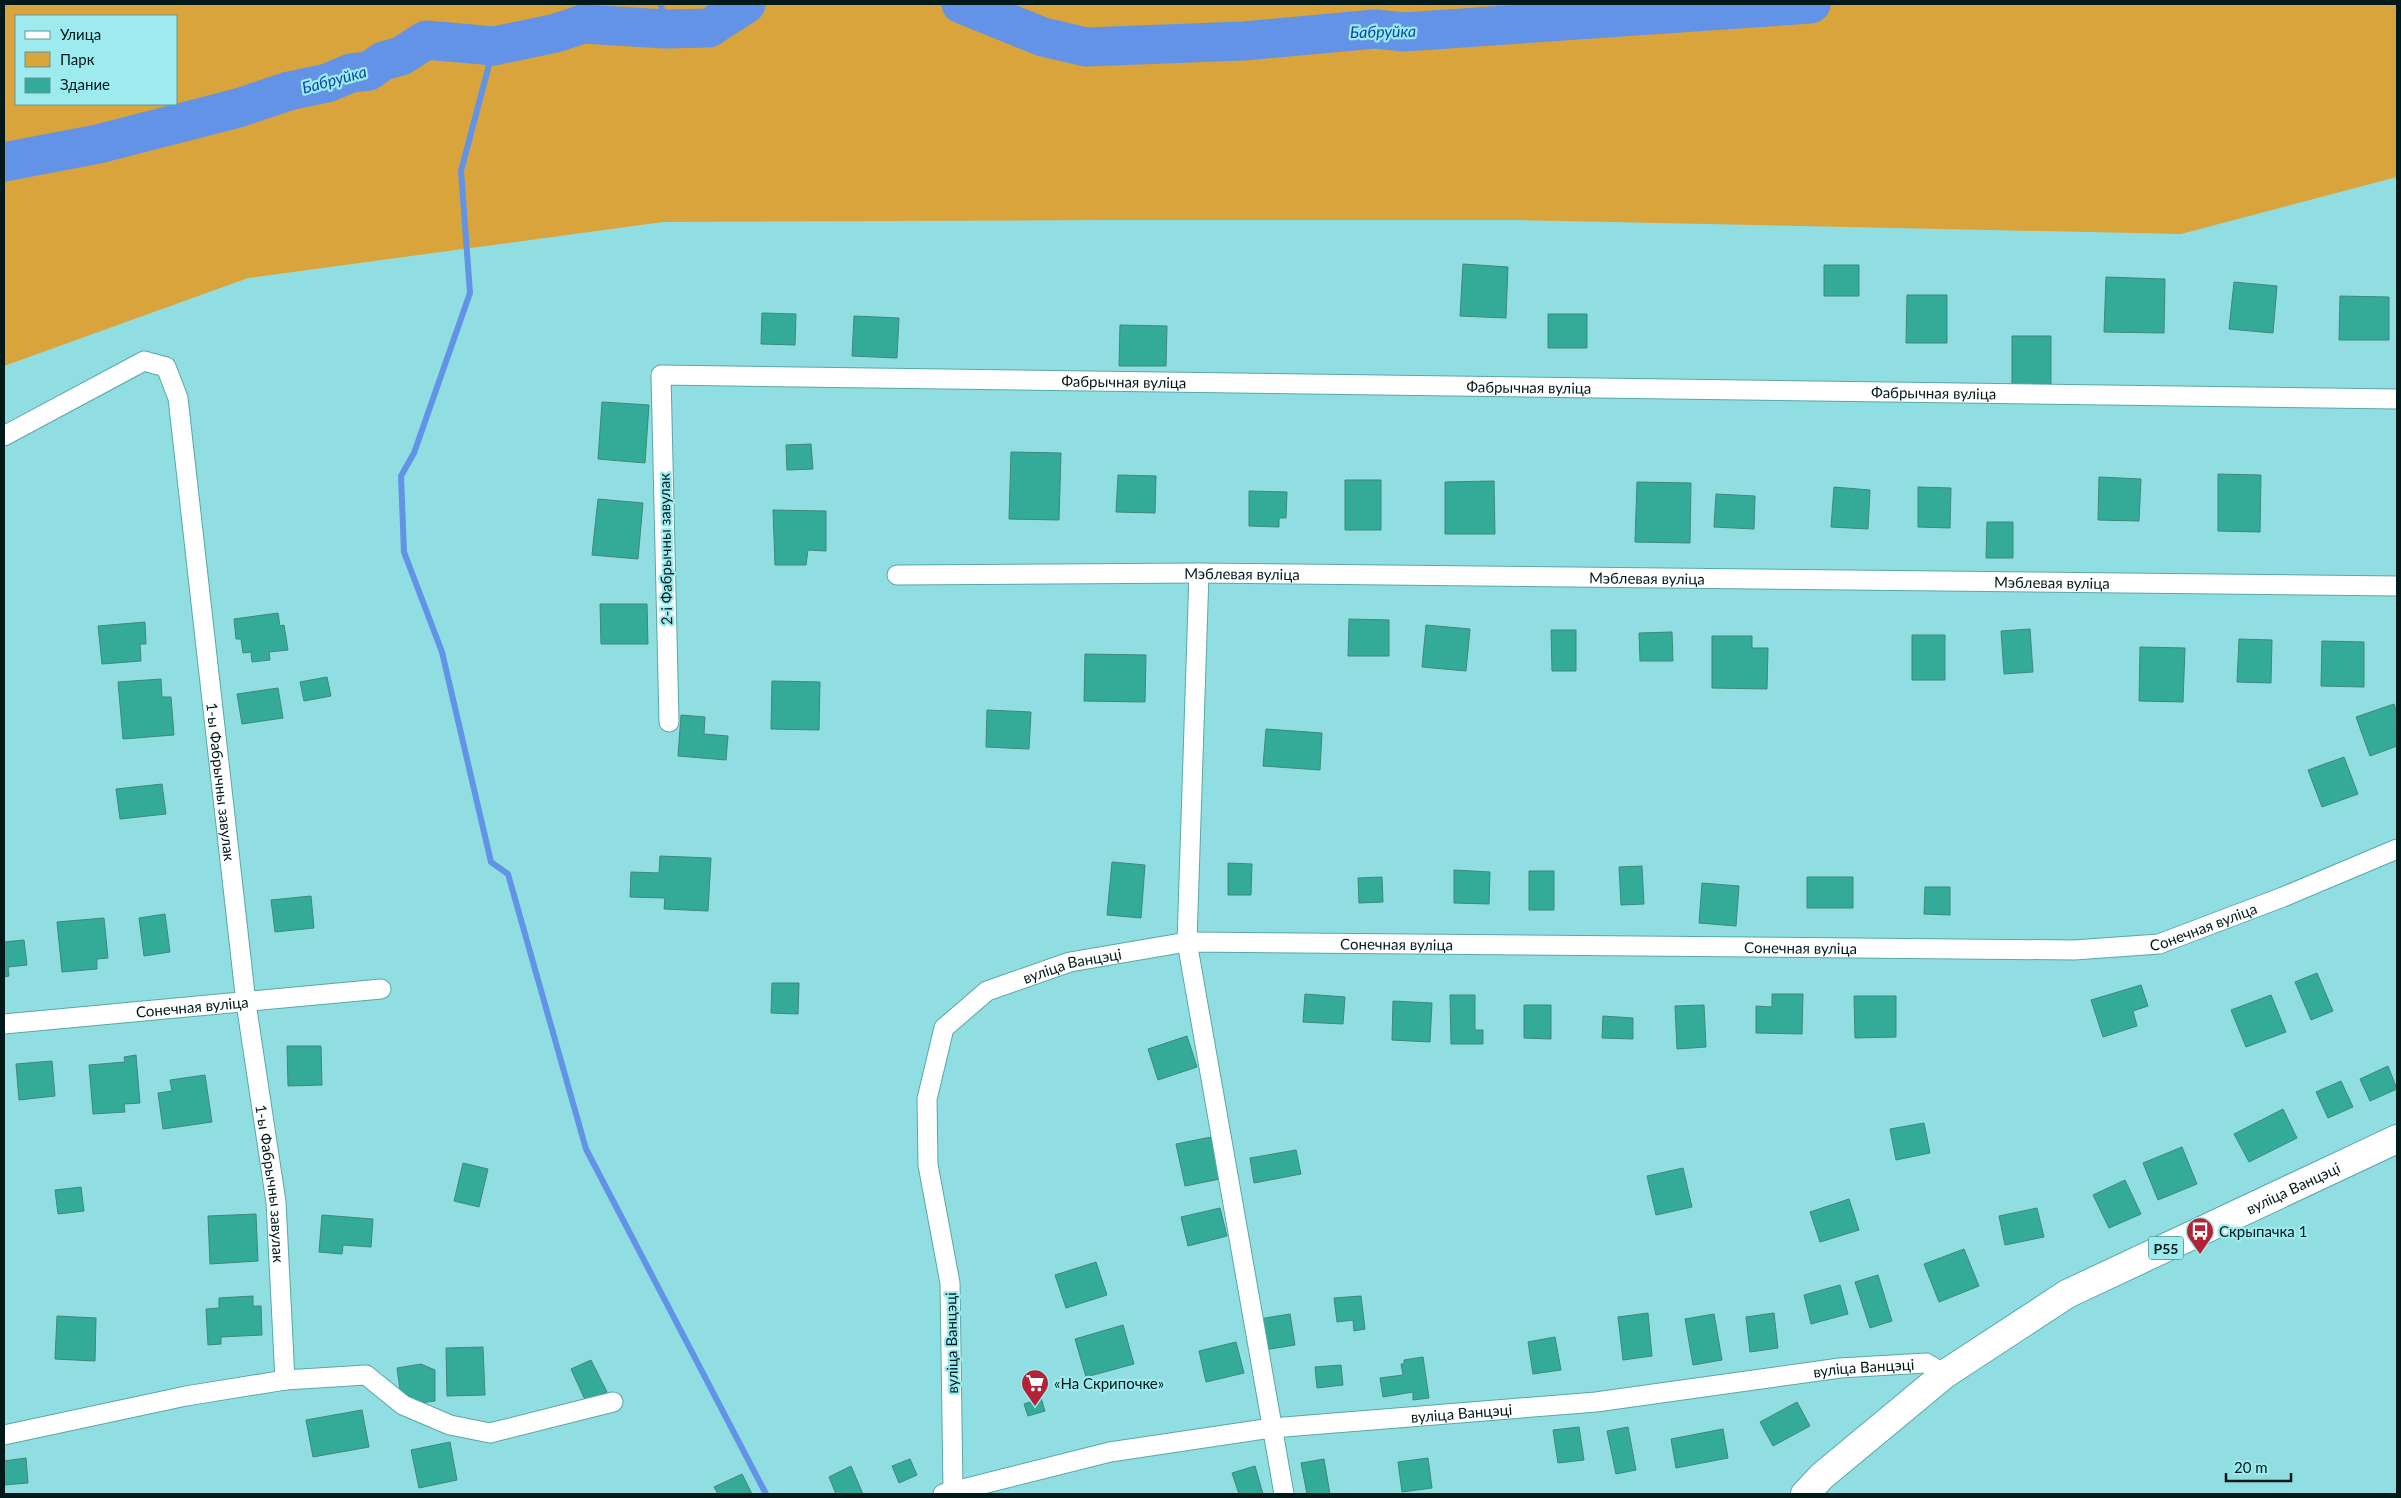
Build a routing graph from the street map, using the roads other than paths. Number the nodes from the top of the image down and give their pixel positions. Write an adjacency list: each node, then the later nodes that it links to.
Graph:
1 (661, 375): 2 (street, Фабрычная вуліца); 7 (street, 2-і Фабрычны завулак)
2 (2397, 399)
3 (4, 436): 11 (street, 1-ы Фабрычны завулак)
4 (1198, 573): 5 (street, Мэблевая вуліца); 6 (street, Мэблевая вуліца); 9 (street)
5 (896, 575)
6 (2397, 586)
7 (669, 722)
8 (2397, 849): 9 (street, Сонечная вуліца)
9 (1187, 942): 17 (street); 19 (street, вуліца Ванцэці)
10 (381, 989): 11 (street, Сонечная вуліца)
11 (246, 1003): 12 (street, Сонечная вуліца); 15 (street, 1-ы Фабрычны завулак)
12 (4, 1024)
13 (2397, 1139): 14 (main road, вуліца Ванцэці / Р55)
14 (1945, 1374): 17 (street, вуліца Ванцэці); 21 (main road, Р55)
15 (285, 1380): 16 (street); 18 (street)
16 (613, 1402)
17 (1272, 1428): 19 (street, вуліца Ванцэці); 20 (street)
18 (4, 1435)
19 (948, 1492)
20 (1284, 1494)
21 (1805, 1494)

